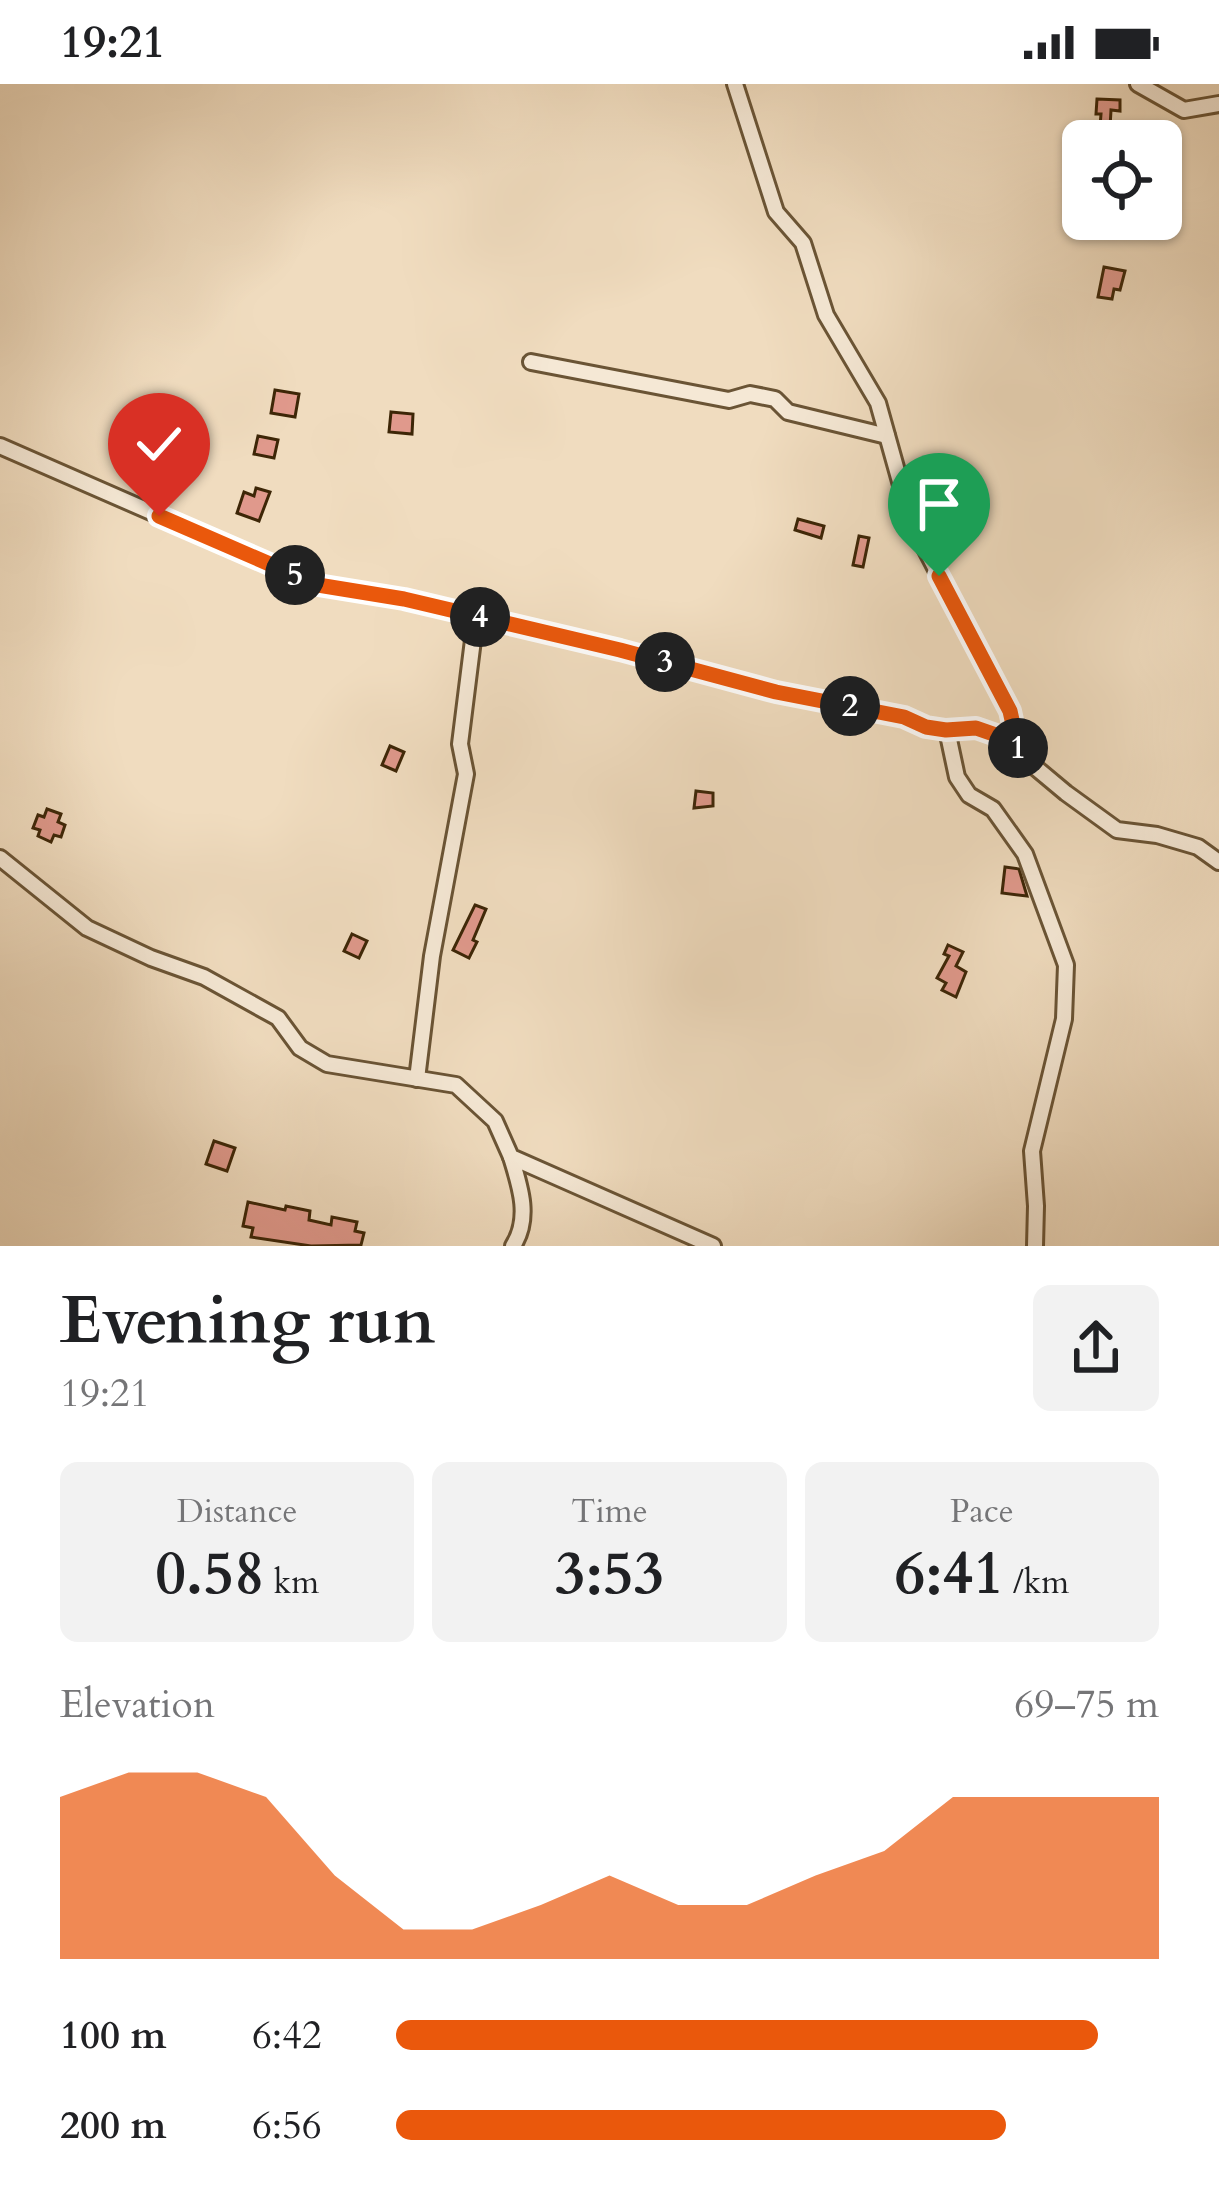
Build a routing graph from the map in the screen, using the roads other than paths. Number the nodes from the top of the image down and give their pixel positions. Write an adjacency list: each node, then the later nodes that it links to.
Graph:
1 (735, 84): 5 (street)
2 (1138, 84): 3 (street)
3 (1219, 104)
4 (531, 362): 5 (street)
5 (887, 436): 9 (street)
6 (0, 446): 7 (street)
7 (476, 616): 8 (street); 12 (street)
8 (946, 730): 9 (street); 16 (street)
9 (1020, 756): 11 (street)
10 (0, 858): 12 (street)
11 (1219, 862)
12 (417, 1078): 13 (street)
13 (511, 1156): 14 (street); 15 (street)
14 (513, 1246)
15 (713, 1246)
16 (1034, 1246)

